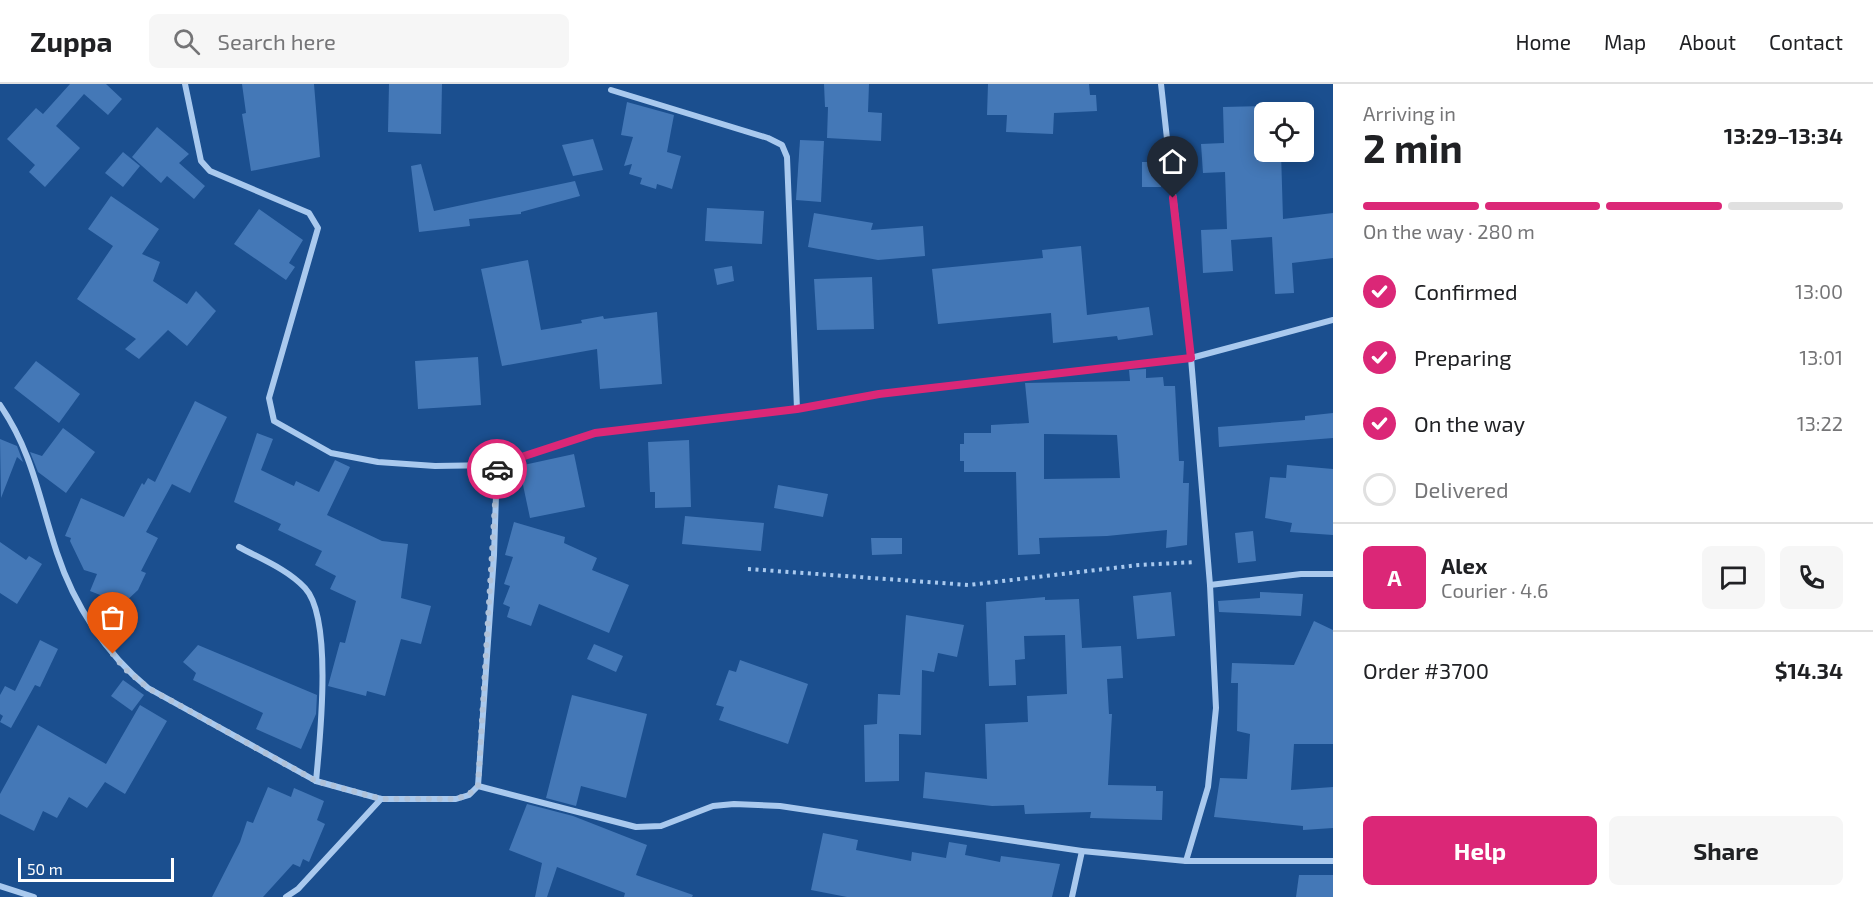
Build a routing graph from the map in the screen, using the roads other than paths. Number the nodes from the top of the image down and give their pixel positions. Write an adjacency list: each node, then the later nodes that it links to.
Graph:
1 (185, 84): 8 (street)
2 (1161, 84): 5 (street)
3 (611, 90): 7 (street)
4 (1333, 320): 5 (street)
5 (1191, 358): 7 (street); 11 (street)
6 (0, 405): 12 (street)
7 (797, 409): 8 (street)
8 (497, 465): 13 (street)
9 (239, 547): 12 (street)
10 (1333, 574): 11 (street)
11 (1210, 585): 16 (street)
12 (316, 781): 14 (street)
13 (478, 786): 14 (street); 15 (street)
14 (381, 799): 20 (street)
15 (1082, 852): 16 (street); 21 (street)
16 (1186, 861): 17 (street)
17 (1333, 861)
18 (0, 886): 19 (street)
19 (34, 897)
20 (286, 897)
21 (1072, 897)

